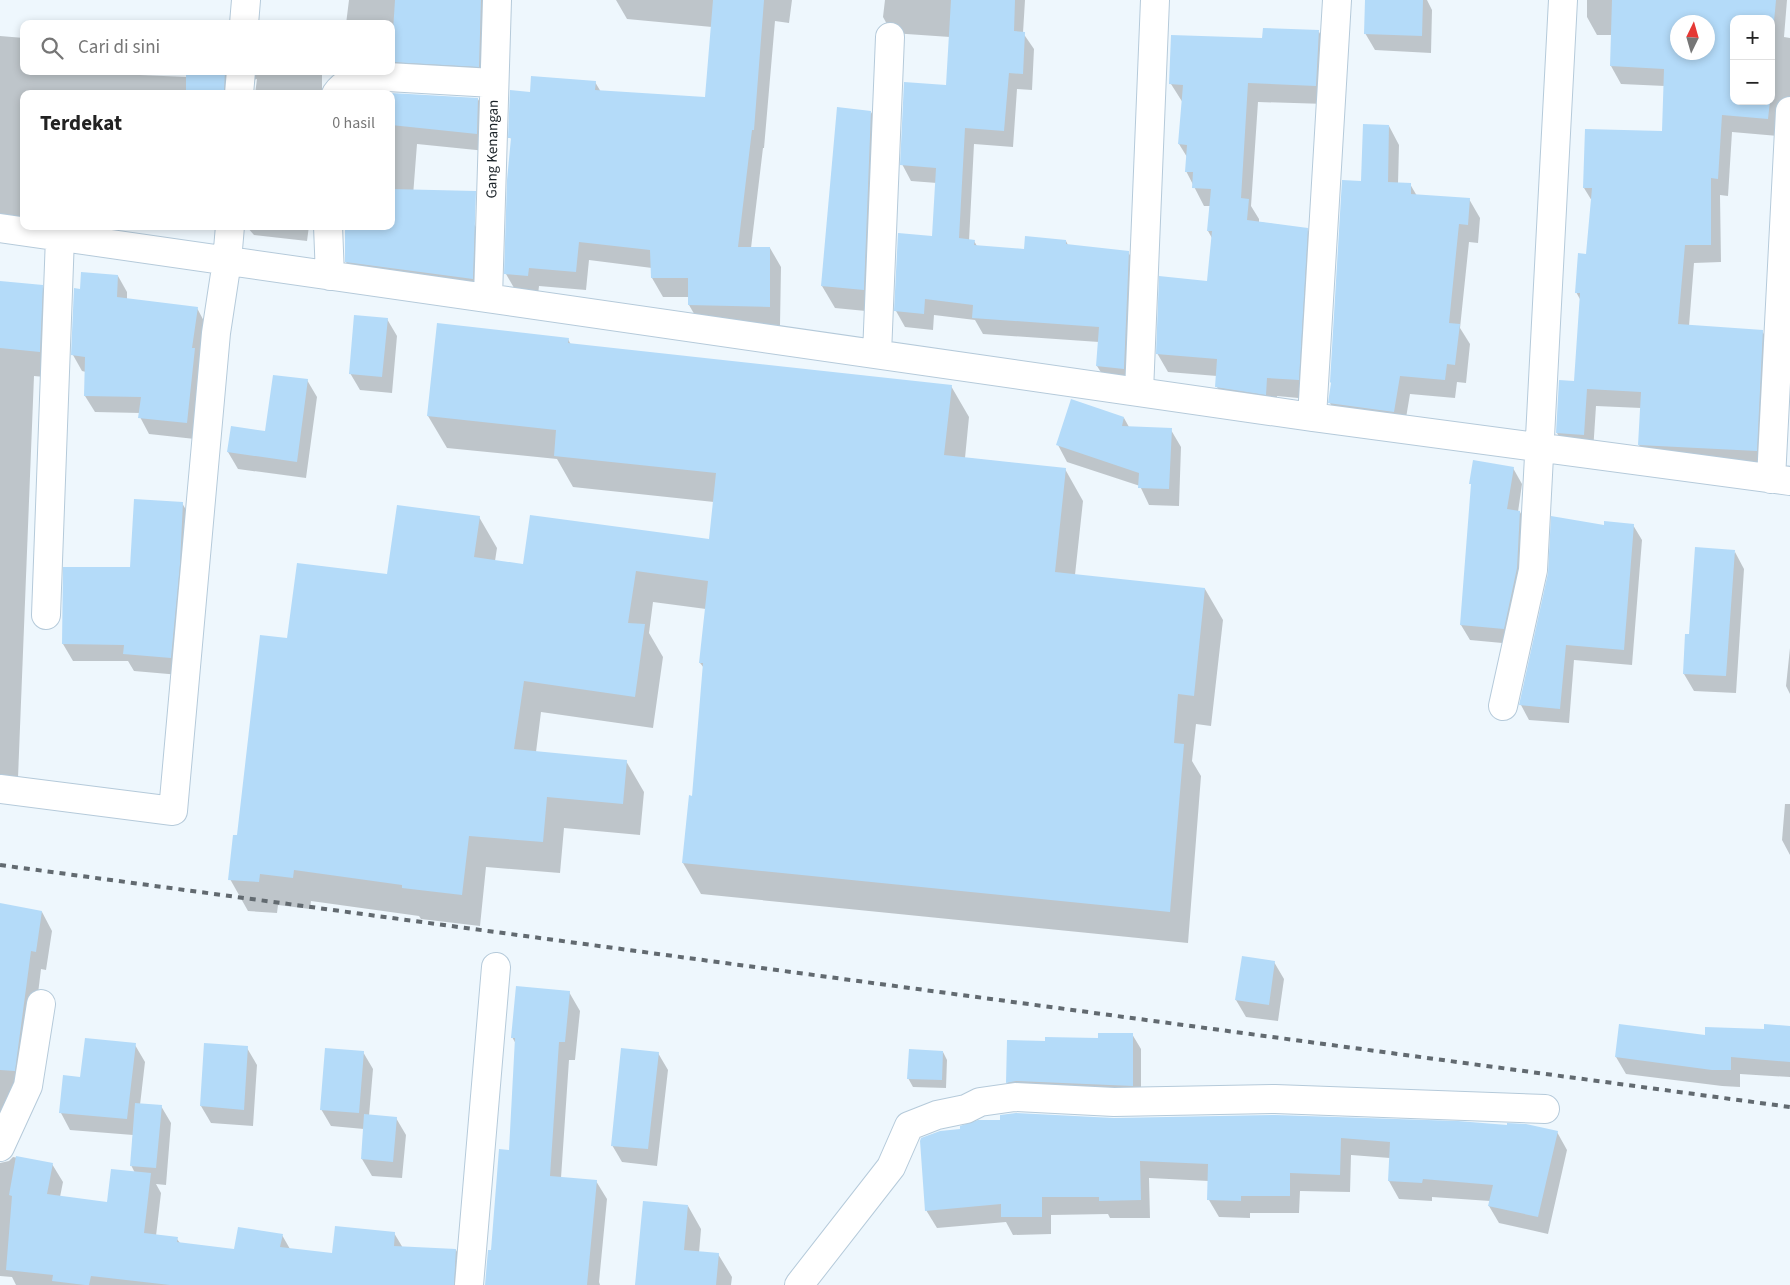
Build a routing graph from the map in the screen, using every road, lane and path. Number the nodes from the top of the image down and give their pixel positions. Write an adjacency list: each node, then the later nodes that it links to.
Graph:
1 (246, 0): 6 (street)
2 (497, 0): 9 (street, Gang Kenangan)
3 (1155, 0): 21 (street)
4 (1337, 0): 22 (street)
5 (1563, 0): 23 (street)
6 (244, 20)
7 (890, 37): 20 (street)
8 (241, 75): 10 (street)
9 (494, 83): 11 (street); 19 (street, Gang Kenangan)
10 (239, 90)
11 (338, 90)
12 (1790, 111): 24 (street)
13 (0, 228): 16 (street)
14 (230, 230): 17 (street)
15 (328, 230): 18 (street)
16 (60, 237): 17 (street); 25 (street)
17 (227, 261): 18 (street); 27 (street)
18 (330, 276): 19 (street)
19 (488, 298): 20 (street)
20 (877, 354): 21 (street)
21 (1139, 392): 22 (street)
22 (1312, 417): 23 (street)
23 (1540, 448): 24 (street); 26 (street)
24 (1781, 480)
25 (46, 615)
26 (1504, 706)
27 (0, 789)
28 (496, 967): 32 (street)
29 (41, 1004): 31 (street)
30 (1545, 1109): 33 (street)
31 (0, 1147)
32 (469, 1285)
33 (799, 1285)

